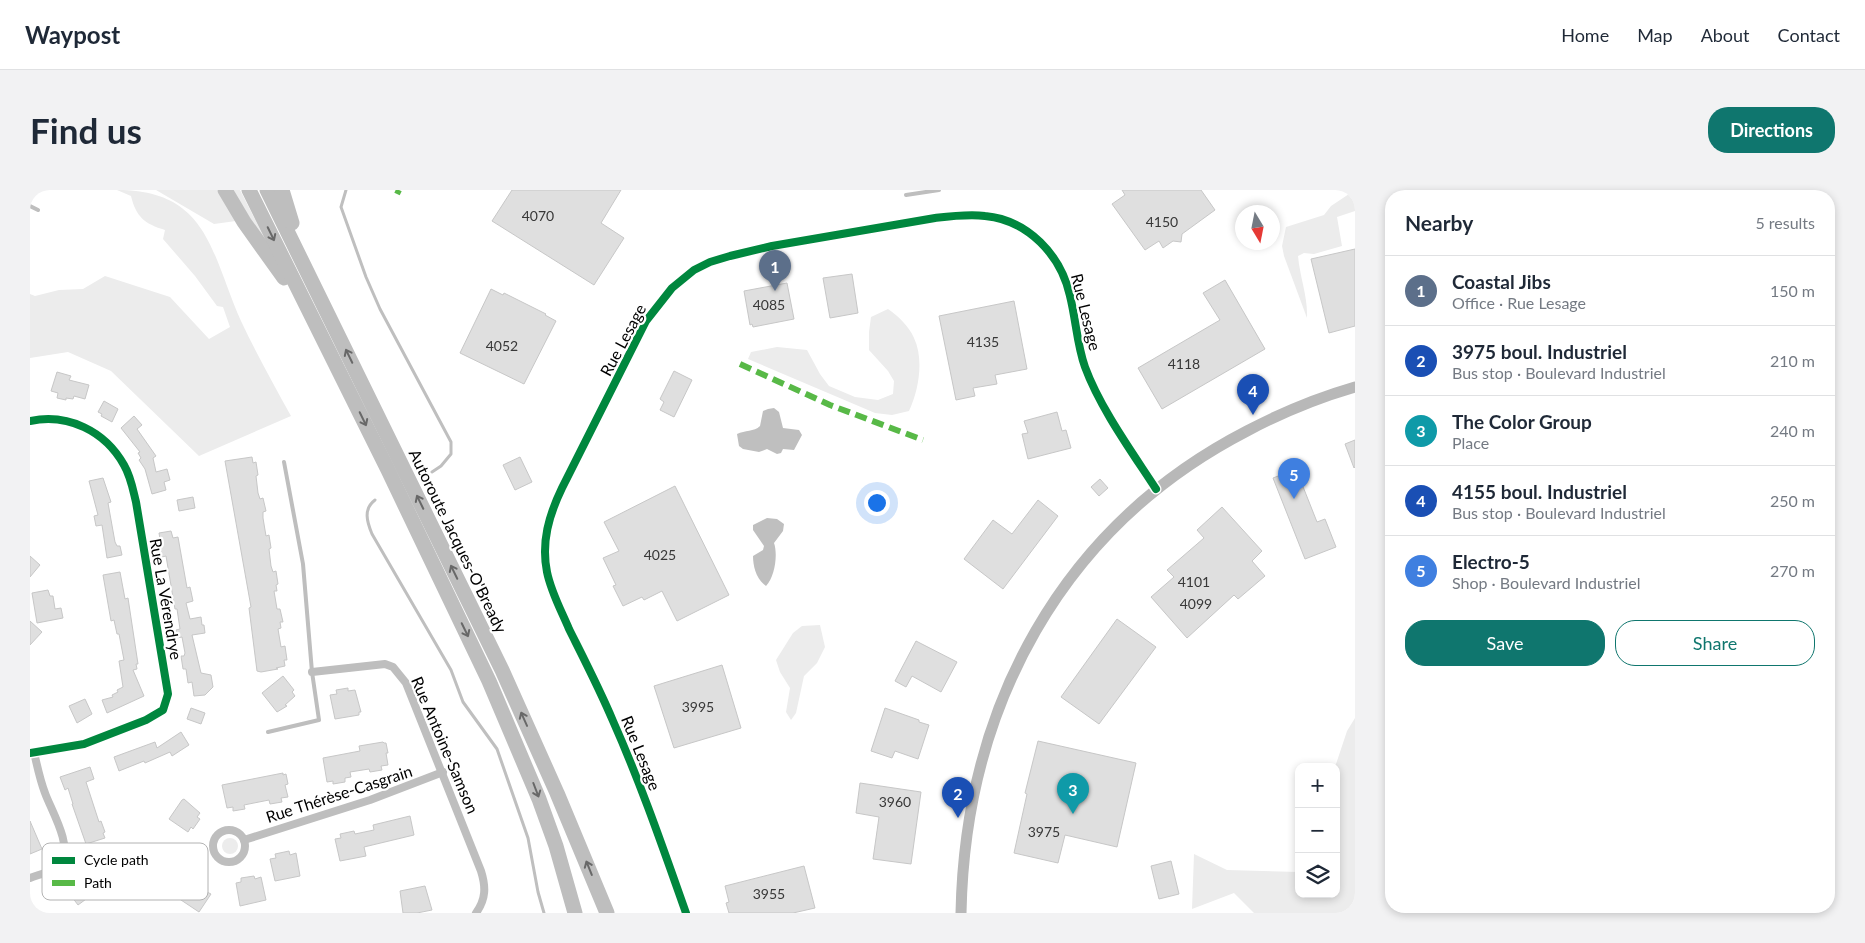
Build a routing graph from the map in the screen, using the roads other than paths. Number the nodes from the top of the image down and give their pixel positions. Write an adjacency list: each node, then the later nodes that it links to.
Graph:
1 (225, 190): 10 (highway)
2 (249, 190): 10 (highway, Autoroute Jacques-O'Bready, one-way to 10)
3 (268, 190): 9 (highway, Autoroute Jacques-O'Bready)
4 (282, 190): 9 (highway)
5 (939, 190): 6 (lane)
6 (906, 195)
7 (30, 206): 8 (lane)
8 (38, 210)
9 (310, 277): 25 (highway, Autoroute Jacques-O'Bready, one-way to 9)
10 (310, 313): 24 (highway, Autoroute Jacques-O'Bready, one-way to 24)
11 (1355, 388): 14 (main road)
12 (30, 421): 17 (street, Rue La Vérendrye)
13 (284, 462): 15 (lane)
14 (1156, 489): 26 (street, Rue Lesage); 27 (main road)
15 (312, 672): 16 (lane); 18 (street, Rue Antoine-Samson)
16 (268, 732)
17 (32, 752): 20 (street, Rue La Vérendrye)
18 (442, 772): 19 (street, Rue Thérèse-Casgrain); 23 (street, Rue Antoine-Samson)
19 (244, 840): 19 (street)
20 (64, 843)
21 (42, 873): 22 (street, Rue La Vérendrye)
22 (30, 878)
23 (476, 913)
24 (575, 913)
25 (607, 913)
26 (686, 913)
27 (961, 913)

